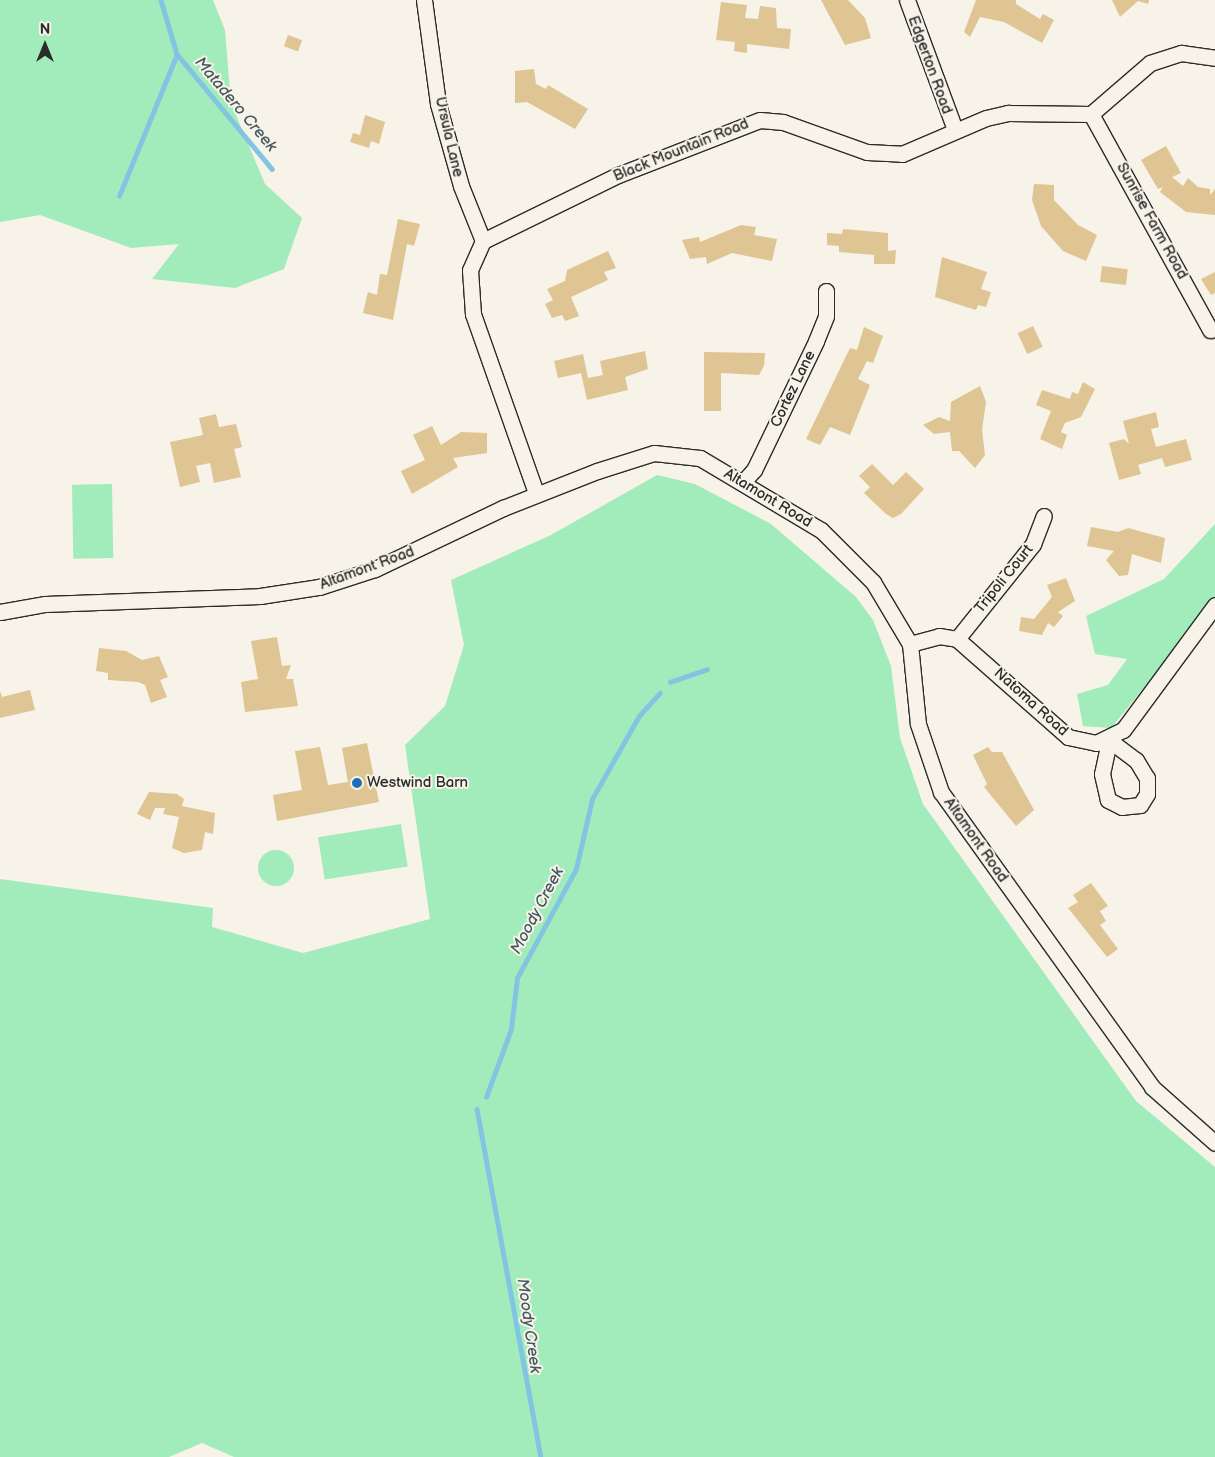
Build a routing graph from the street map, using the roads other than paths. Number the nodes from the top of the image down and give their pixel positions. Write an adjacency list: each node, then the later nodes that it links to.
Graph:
1 (424, 0): 6 (street, Ursula Lane)
2 (907, 0): 5 (street, Edgerton Road)
3 (1215, 58): 4 (street)
4 (1091, 114): 5 (street, Black Mountain Road); 8 (street, Sunrise Farm Road)
5 (955, 130): 6 (street, Black Mountain Road)
6 (483, 242): 10 (street)
7 (826, 290): 9 (street, Cortez Lane)
8 (1210, 330)
9 (744, 482): 10 (street, Altamont Road); 15 (street, Altamont Road)
10 (536, 493): 13 (street, Altamont Road)
11 (1044, 516): 14 (street, Tripoli Court)
12 (1215, 605): 14 (street, Natoma Road)
13 (0, 612)
14 (957, 638): 15 (street)
15 (910, 644): 16 (street, Altamont Road)
16 (1215, 1143)

